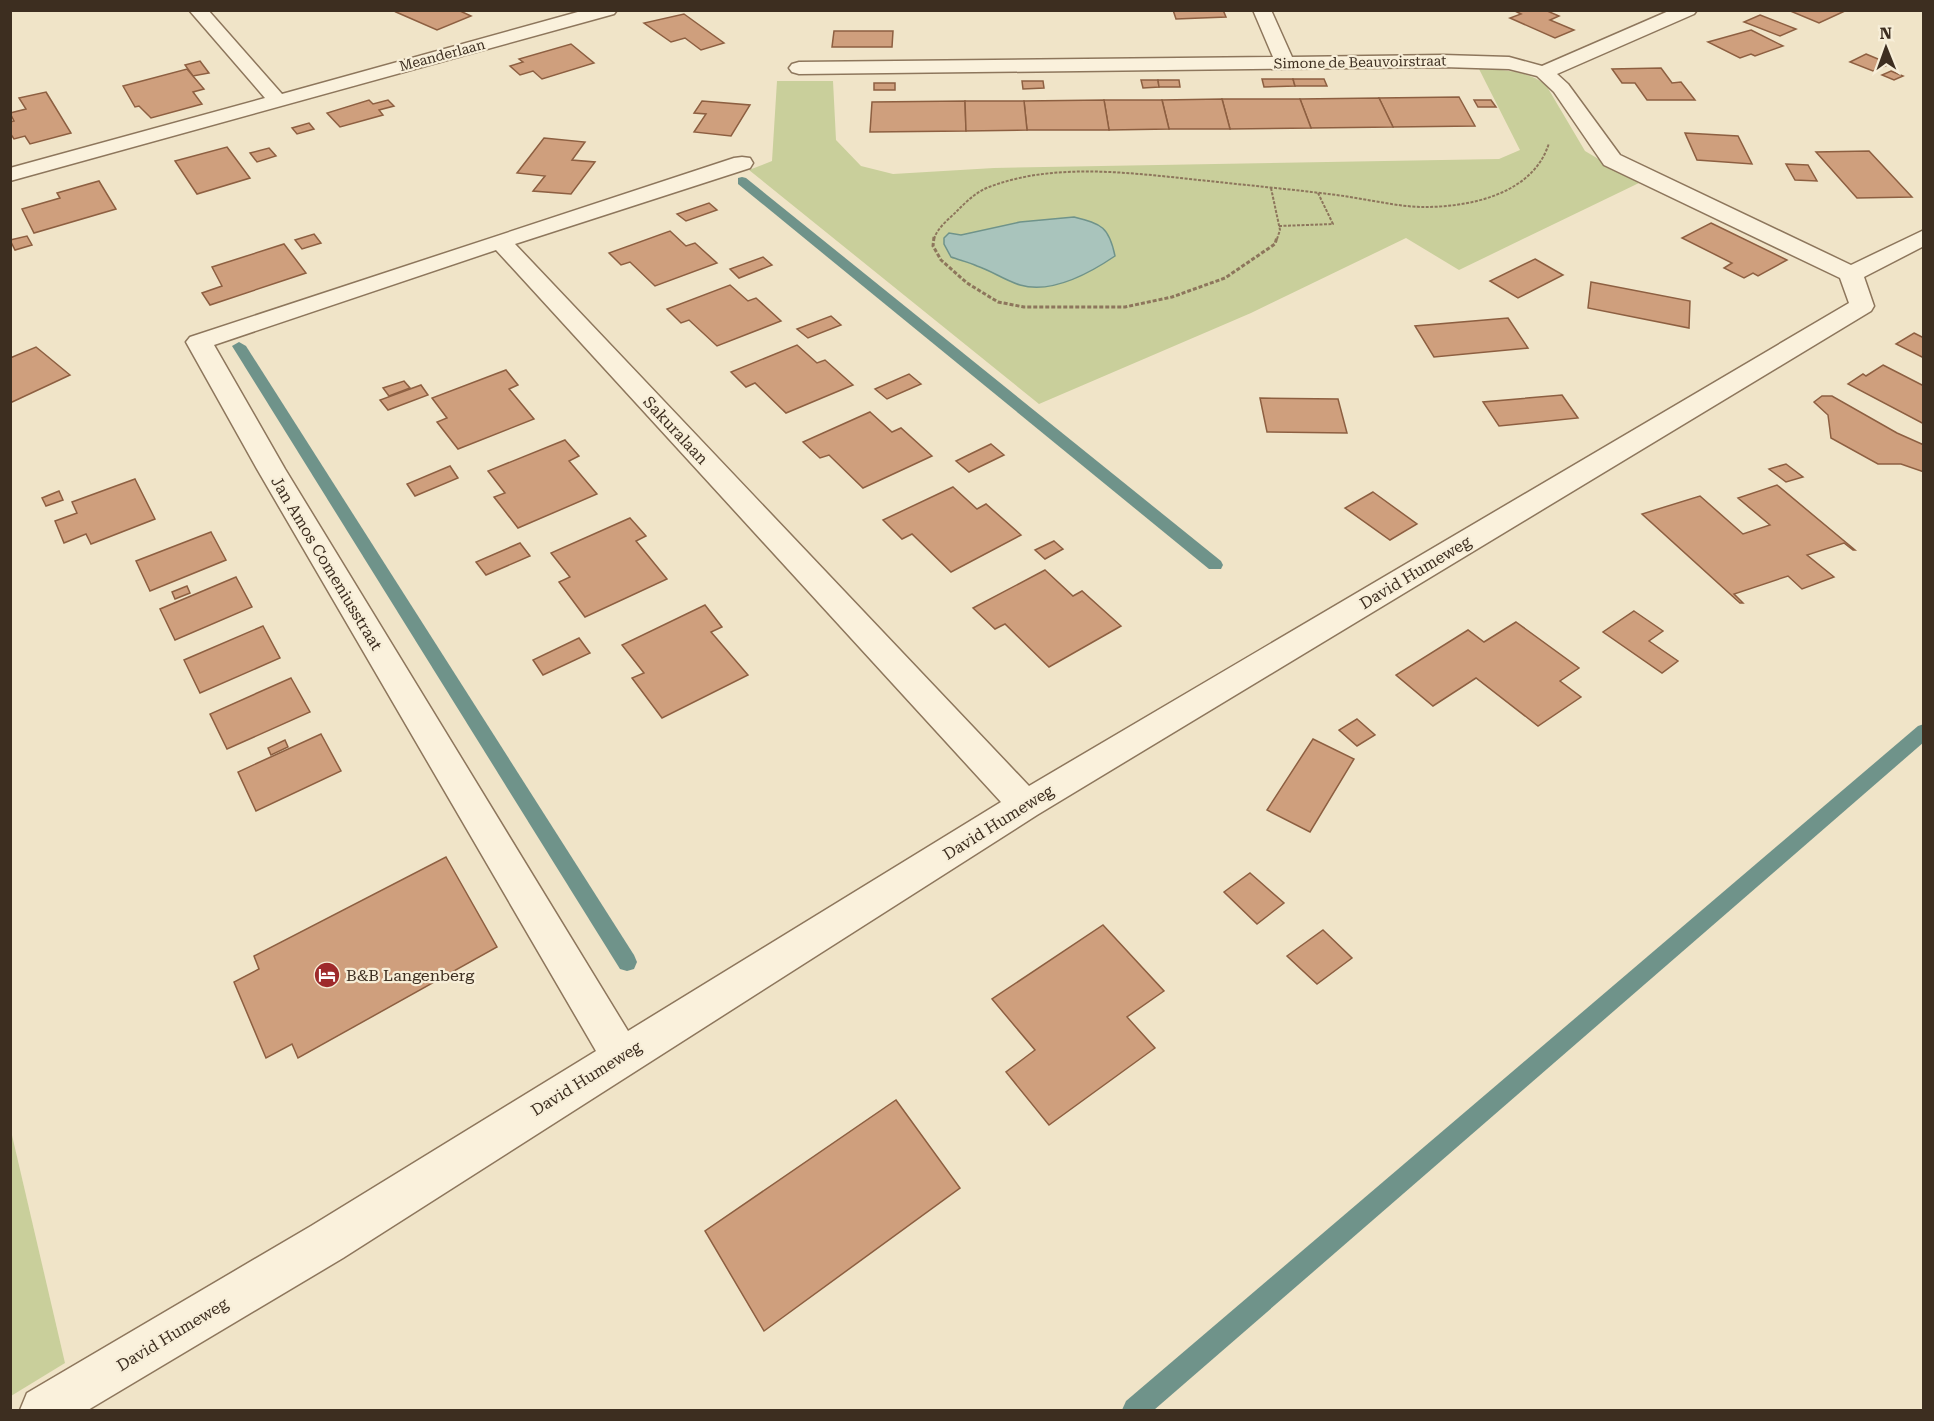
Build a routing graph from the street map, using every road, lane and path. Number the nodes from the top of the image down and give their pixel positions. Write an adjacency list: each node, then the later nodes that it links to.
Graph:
1 (198, 10): 8 (street)
2 (608, 10): 8 (street, Meanderlaan)
3 (1262, 10): 5 (street)
4 (1688, 10): 7 (street)
5 (1286, 63): 6 (street, Simone de Beauvoirstraat); 7 (street, Simone de Beauvoirstraat)
6 (799, 68)
7 (1544, 72): 17 (street)
8 (277, 100): 11 (street, Meanderlaan)
9 (1547, 136): 13 (path)
10 (742, 163): 16 (street)
11 (10, 175)
12 (1271, 188): 13 (path); 14 (path); 14 (path)
13 (1318, 192): 14 (path)
14 (1279, 226)
15 (1923, 237): 17 (street)
16 (500, 241): 18 (street, Sakuralaan); 19 (street, Jan Amos Comeniusstraat)
17 (1851, 274): 18 (street, David Humeweg)
18 (1024, 805): 19 (street, David Humeweg)
19 (621, 1056): 20 (street, David Humeweg)
20 (44, 1410)

